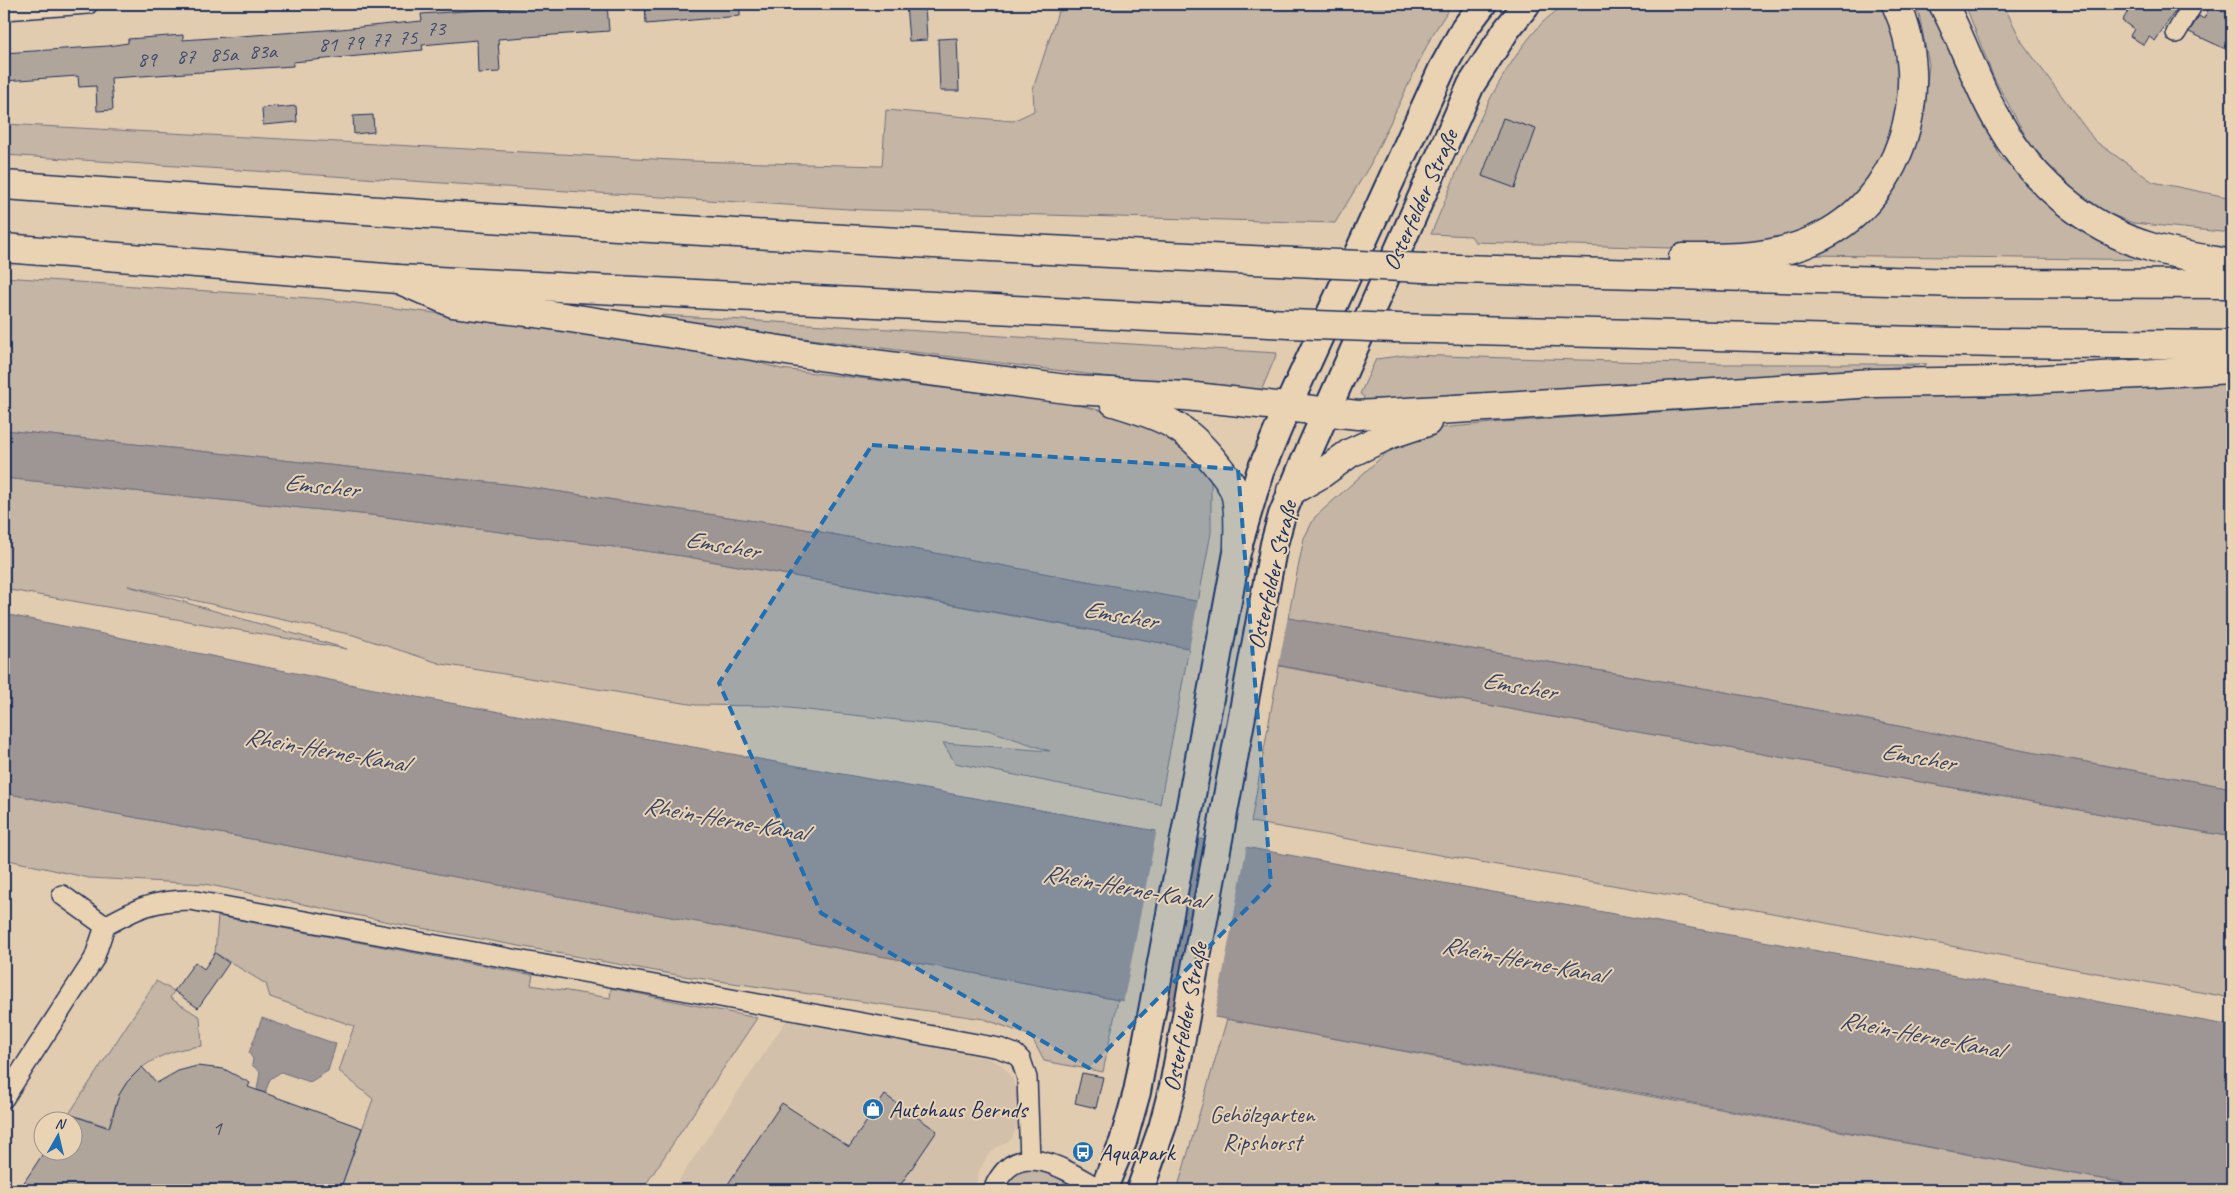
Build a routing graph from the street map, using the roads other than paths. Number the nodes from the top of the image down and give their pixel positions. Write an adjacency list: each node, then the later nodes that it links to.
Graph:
1 (88, 4): 8 (street)
2 (1471, 4): 9 (main road, Osterfelder Straße)
3 (1483, 4): 9 (main road, Osterfelder Straße)
4 (1527, 4): 22 (main road, Osterfelder Straße)
5 (1896, 4): 14 (highway)
6 (1944, 4): 13 (highway)
7 (2194, 4): 10 (street)
8 (4, 10)
9 (1464, 29): 20 (main road, Osterfelder Straße)
10 (2176, 33)
11 (4, 185): 14 (highway, bridge)
12 (4, 248): 15 (highway)
13 (2232, 264)
14 (1614, 274): 16 (highway)
15 (398, 279): 17 (highway, bridge); 19 (highway)
16 (2232, 284)
17 (2232, 345)
18 (2232, 369): 21 (highway)
19 (1074, 390): 20 (highway); 24 (highway)
20 (1287, 408): 22 (highway); 24 (main road, Osterfelder Straße)
21 (1469, 409): 22 (highway); 23 (highway)
22 (1327, 412): 23 (main road, Osterfelder Straße)
23 (1292, 491): 31 (main road, Osterfelder Straße)
24 (1237, 555): 30 (main road, Osterfelder Straße)
25 (62, 895): 26 (street)
26 (104, 926): 27 (street); 28 (street)
27 (4, 1098)
28 (1030, 1160): 29 (street); 30 (street, Osterfelder Straße)
29 (993, 1190)
30 (1102, 1190)
31 (1140, 1190)

